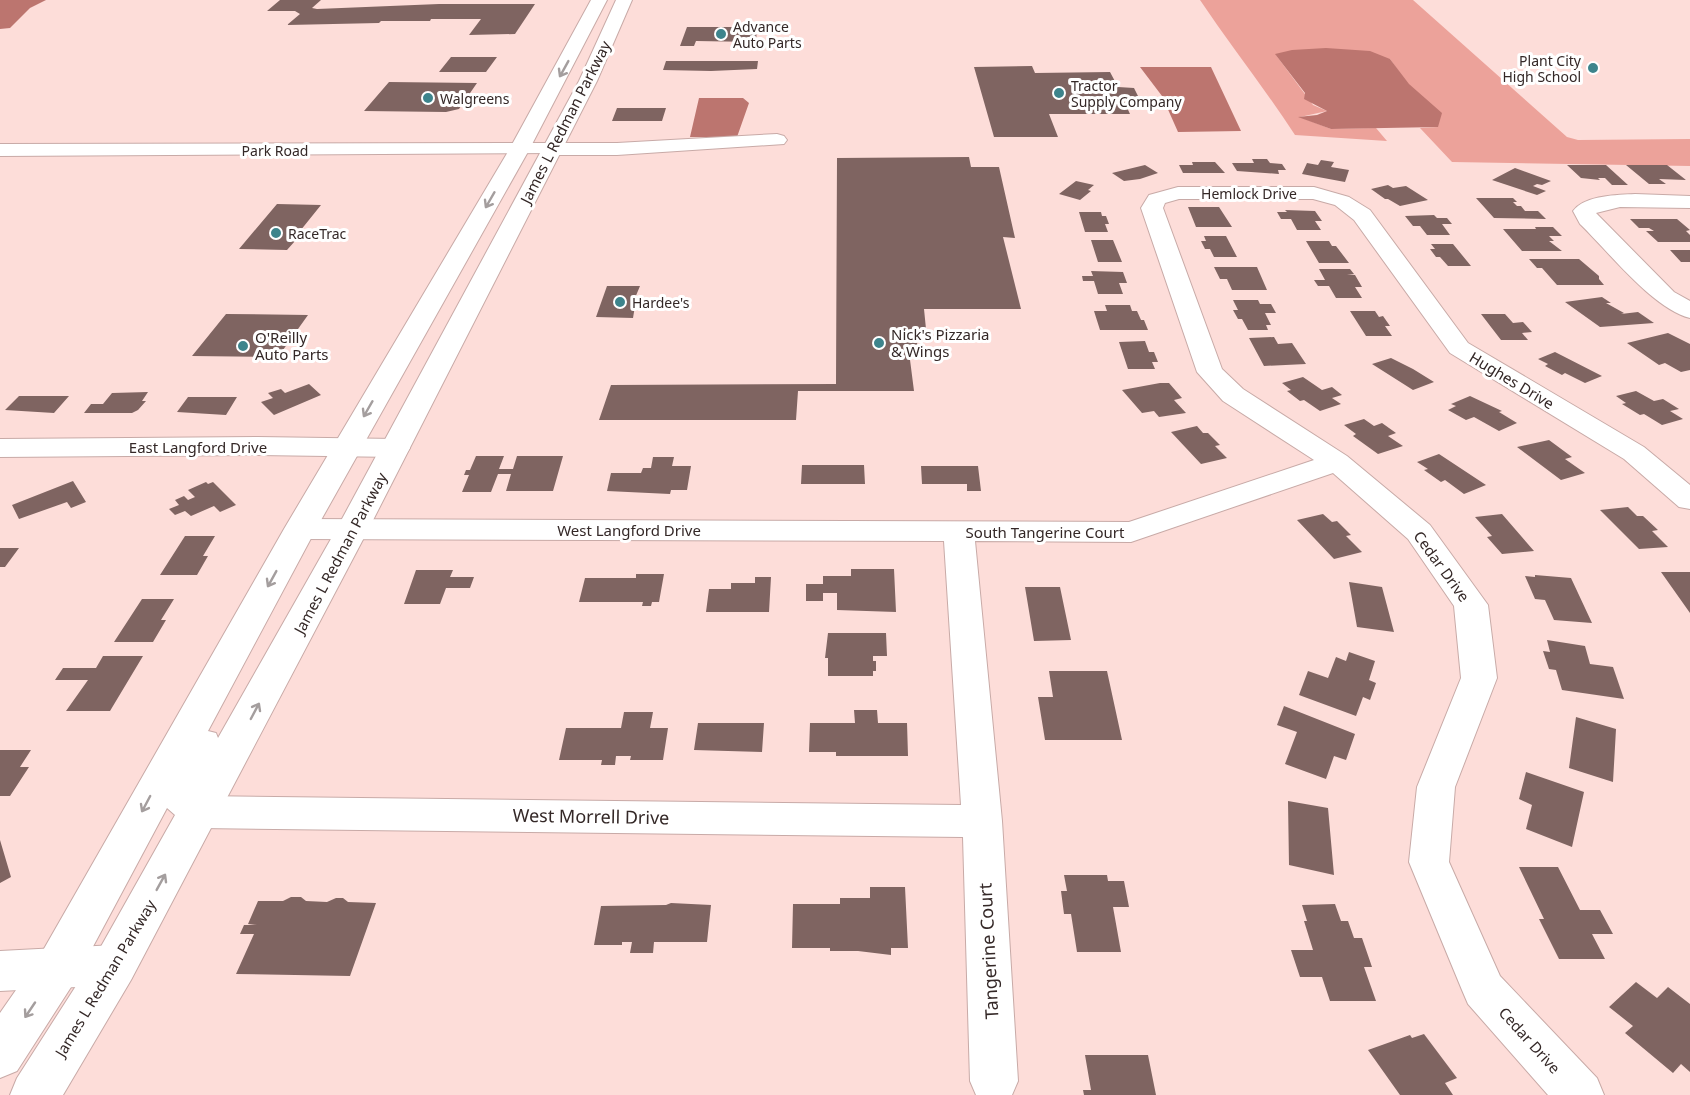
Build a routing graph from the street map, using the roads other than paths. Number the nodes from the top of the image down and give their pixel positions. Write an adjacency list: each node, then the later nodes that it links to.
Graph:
1 (599, 0): 6 (main road, James L Redman Parkway, one-way to 6)
2 (624, 0): 4 (main road, James L Redman Parkway)
3 (777, 140): 4 (street)
4 (551, 149): 6 (main road, Park Road); 10 (main road, James L Redman Parkway)
5 (0, 150): 6 (main road, Park Road)
6 (519, 150): 10 (main road); 11 (main road, James L Redman Parkway, one-way to 11)
7 (1156, 199): 8 (street, Hemlock Drive); 19 (street, Cedar Drive)
8 (1342, 201): 20 (street, Hughes Drive)
9 (1690, 202): 12 (street)
10 (493, 263): 14 (main road, James L Redman Parkway)
11 (450, 268): 13 (main road, James L Redman Parkway); 14 (main road)
12 (1690, 311)
13 (417, 325): 15 (main road); 16 (main road, James L Redman Parkway, one-way to 16)
14 (435, 372): 15 (main road, James L Redman Parkway)
15 (416, 410): 17 (main road, James L Redman Parkway)
16 (346, 448): 17 (street, East Langford Drive); 18 (street, East Langford Drive); 21 (main road, James L Redman Parkway)
17 (396, 448): 22 (main road, James L Redman Parkway)
18 (0, 449)
19 (1337, 462): 23 (street, South Tangerine Court); 34 (street, Cedar Drive)
20 (1690, 500)
21 (300, 529): 22 (street, West Langford Drive); 24 (main road, James L Redman Parkway, one-way to 24)
22 (352, 530): 23 (street, West Langford Drive); 25 (main road, James L Redman Parkway, one-way to 22)
23 (959, 531): 26 (street, South Tangerine Court)
24 (240, 635): 25 (main road); 28 (main road, James L Redman Parkway, one-way to 28)
25 (200, 812): 26 (street, West Morrell Drive); 27 (main road, James L Redman Parkway, one-way to 25)
26 (982, 821): 31 (street, Tangerine Court)
27 (115, 965): 28 (street); 33 (main road, James L Redman Parkway)
28 (57, 969): 29 (street); 30 (main road, James L Redman Parkway, one-way to 30); 32 (main road)
29 (0, 971)
30 (0, 1055)
31 (994, 1081)
32 (16, 1095)
33 (35, 1095)
34 (1580, 1095)

